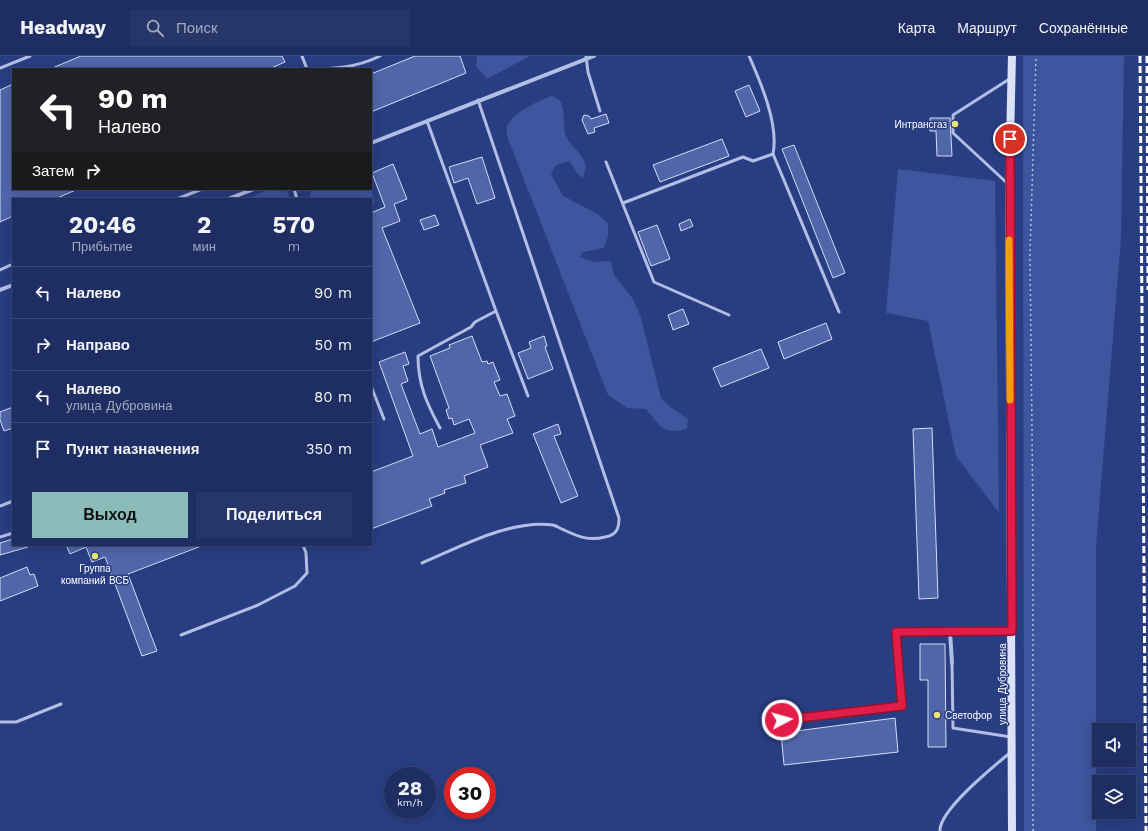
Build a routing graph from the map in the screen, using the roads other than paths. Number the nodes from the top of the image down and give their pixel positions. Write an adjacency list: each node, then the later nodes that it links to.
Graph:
1 (30, 56): 8 (lane)
2 (302, 56): 9 (lane)
3 (380, 56): 10 (lane)
4 (594, 56): 7 (street)
5 (749, 56): 16 (lane)
6 (1012, 56): 11 (main road, улица Дубровина)
7 (586, 57): 12 (street); 13 (lane)
8 (0, 68)
9 (307, 68)
10 (342, 68)
11 (1011, 78): 18 (main road, улица Дубровина); 18 (lane)
12 (478, 100): 14 (street); 40 (lane)
13 (600, 111)
14 (427, 121): 15 (street); 28 (lane)
15 (372, 144)
16 (773, 154): 23 (lane); 29 (lane)
17 (606, 162): 23 (lane)
18 (1009, 185): 41 (main road, улица Дубровина)
19 (200, 190): 21 (lane)
20 (251, 190): 22 (street)
21 (180, 198)
22 (231, 198)
23 (623, 203): 30 (lane)
24 (12, 264): 25 (lane)
25 (0, 270)
26 (12, 285): 27 (street)
27 (0, 290)
28 (496, 311): 32 (lane); 34 (lane)
29 (839, 312)
30 (729, 315)
31 (372, 389): 33 (lane)
32 (528, 396)
33 (384, 419)
34 (440, 428)
35 (12, 501): 36 (lane)
36 (0, 506)
37 (12, 533): 38 (lane)
38 (0, 537)
39 (303, 546): 43 (lane)
40 (422, 563)
41 (1012, 631): 42 (street); 48 (main road, улица Дубровина)
42 (950, 632): 44 (street); 46 (street)
43 (181, 635)
44 (952, 663): 48 (lane)
45 (61, 704): 47 (lane)
46 (782, 720)
47 (0, 722)
48 (1012, 738): 49 (main road, улица Дубровина)
49 (1012, 751): 50 (lane); 51 (main road, улица Дубровина)
50 (940, 831)
51 (1012, 831)

